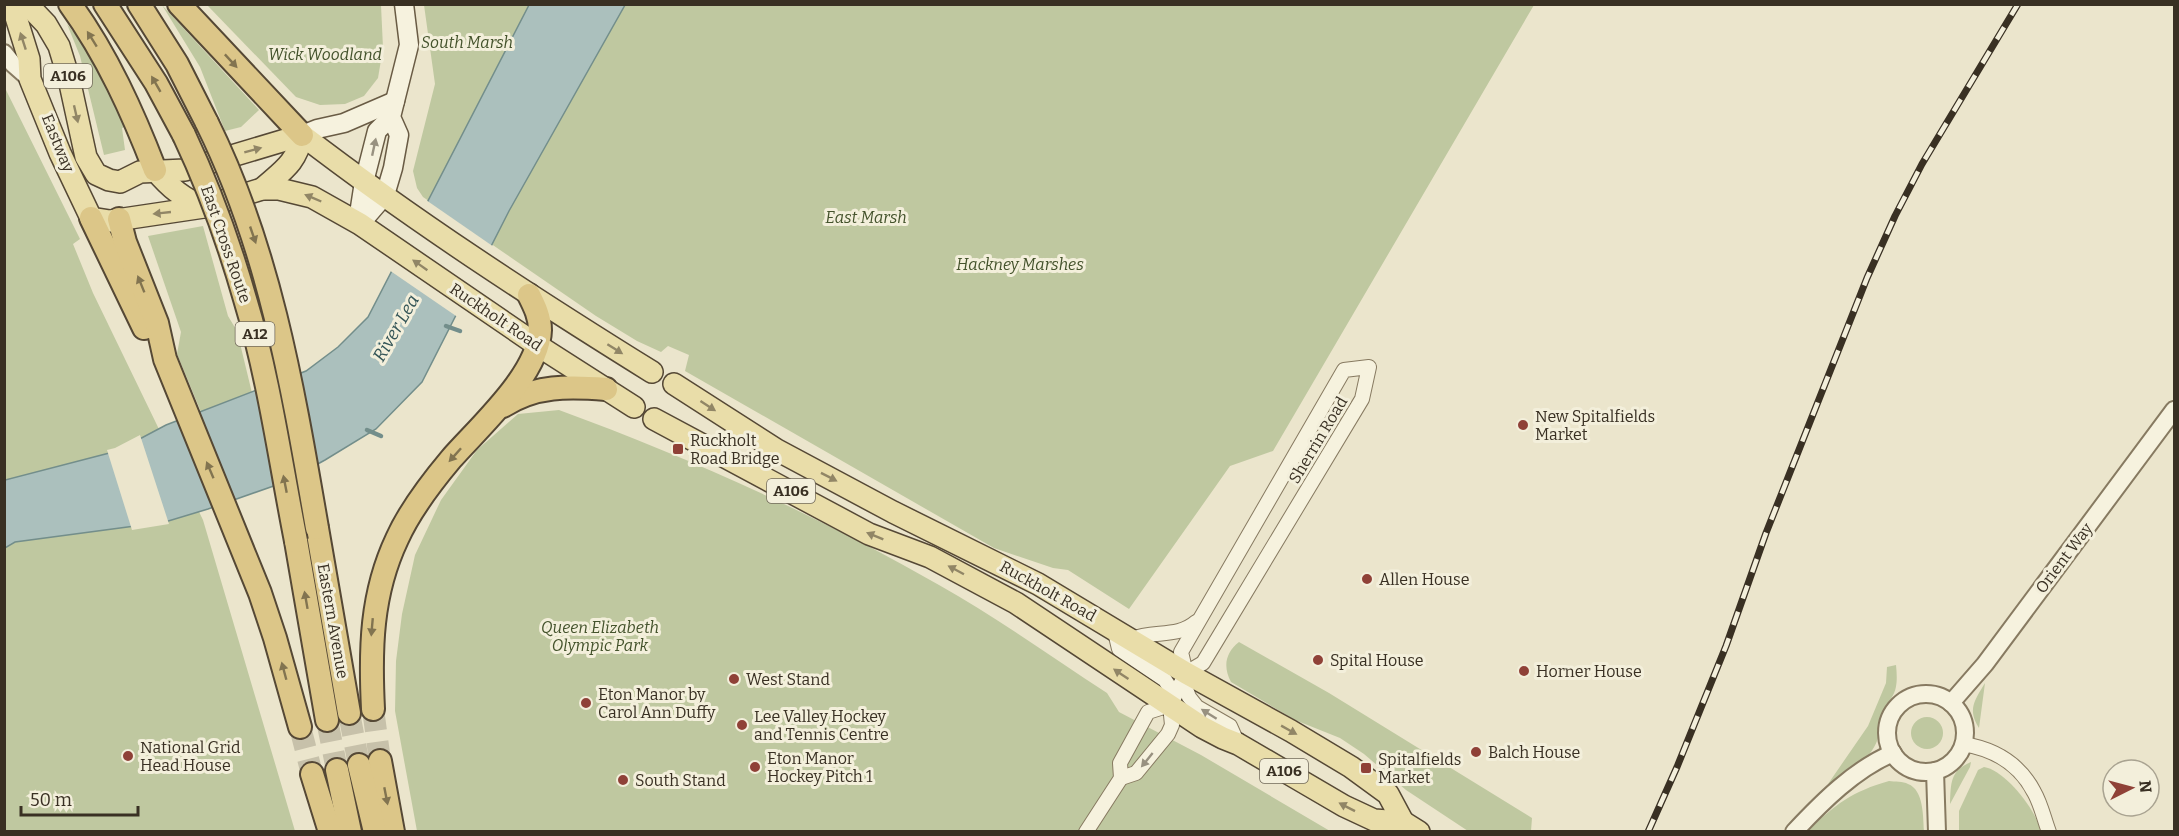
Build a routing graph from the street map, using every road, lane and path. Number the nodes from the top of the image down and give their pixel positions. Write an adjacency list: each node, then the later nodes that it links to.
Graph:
1 (10, 4): 9 (street)
2 (16, 4): 11 (main road, Eastway / A106, one-way to 2)
3 (27, 4): 15 (main road, Eastway / A106, one-way to 15)
4 (70, 4): 14 (highway, one-way to 4)
5 (105, 4): 34 (highway, East Cross Route / A12, one-way to 5, bridge)
6 (139, 4): 33 (highway, East Cross Route / A12, one-way to 33, bridge)
7 (179, 4): 13 (highway, one-way to 13)
8 (404, 4): 12 (main road)
9 (4, 10)
10 (4, 53): 11 (street)
11 (30, 78): 20 (main road, Eastway / A106)
12 (393, 109): 13 (main road); 16 (main road, one-way to 12); 18 (main road)
13 (302, 135): 14 (main road, one-way to 13); 16 (main road); 17 (main road)
14 (155, 170): 15 (main road); 19 (main road)
15 (125, 181): 21 (main road)
16 (364, 183): 18 (main road); 22 (main road)
17 (262, 189): 19 (main road); 22 (main road, one-way to 17)
18 (385, 195): 22 (main road); 23 (main road)
19 (204, 207): 21 (main road, one-way to 21)
20 (91, 218): 21 (main road); 25 (highway)
21 (119, 219): 25 (highway, one-way to 21)
22 (360, 224): 24 (main road, Ruckholt Road, one-way to 22)
23 (529, 295): 24 (highway); 26 (main road, one-way to 26)
24 (537, 345): 28 (main road, Ruckholt Road); 31 (highway)
25 (165, 359): 44 (highway, one-way to 25)
26 (652, 372)
27 (674, 384): 36 (main road, Ruckholt Road / A106, one-way to 36)
28 (606, 389): 29 (main road, Ruckholt Road); 31 (highway)
29 (634, 407)
30 (2175, 410): 40 (street, Orient Way)
31 (494, 411): 41 (highway, one-way to 41)
32 (654, 418): 39 (main road, Ruckholt Road / A106, one-way to 32)
33 (318, 528): 42 (highway, Eastern Avenue / A12)
34 (296, 541): 43 (highway, Eastern Avenue / A12, one-way to 34)
35 (1200, 618): 37 (street); 38 (street, Sherrin Road); 38 (street, Sherrin Road)
36 (1114, 628): 37 (main road, Ruckholt Road / A106); 39 (street)
37 (1132, 639): 38 (main road, Ruckholt Road / A106)
38 (1184, 677): 39 (street); 45 (street, one-way to 38); 52 (main road, Ruckholt Road / A106, one-way to 52)
39 (1173, 701): 45 (main road, Ruckholt Road / A106); 51 (street, one-way to 51); 51 (street)
40 (1951, 704): 46 (street); 47 (street)
41 (373, 709)
42 (349, 713)
43 (327, 720)
44 (300, 727)
45 (1238, 744): 52 (main road, Ruckholt Road / A106, one-way to 45)
46 (1963, 744): 49 (street); 60 (street)
47 (1893, 753): 49 (street); 58 (street)
48 (358, 765): 54 (highway); 55 (highway); 56 (highway, one-way to 56)
49 (1935, 771): 59 (street)
50 (312, 774): 53 (highway)
51 (1121, 778): 57 (street)
52 (1411, 827)
53 (330, 831)
54 (350, 831)
55 (375, 831)
56 (393, 831)
57 (1086, 831)
58 (1794, 831)
59 (1937, 831)
60 (2049, 831)

